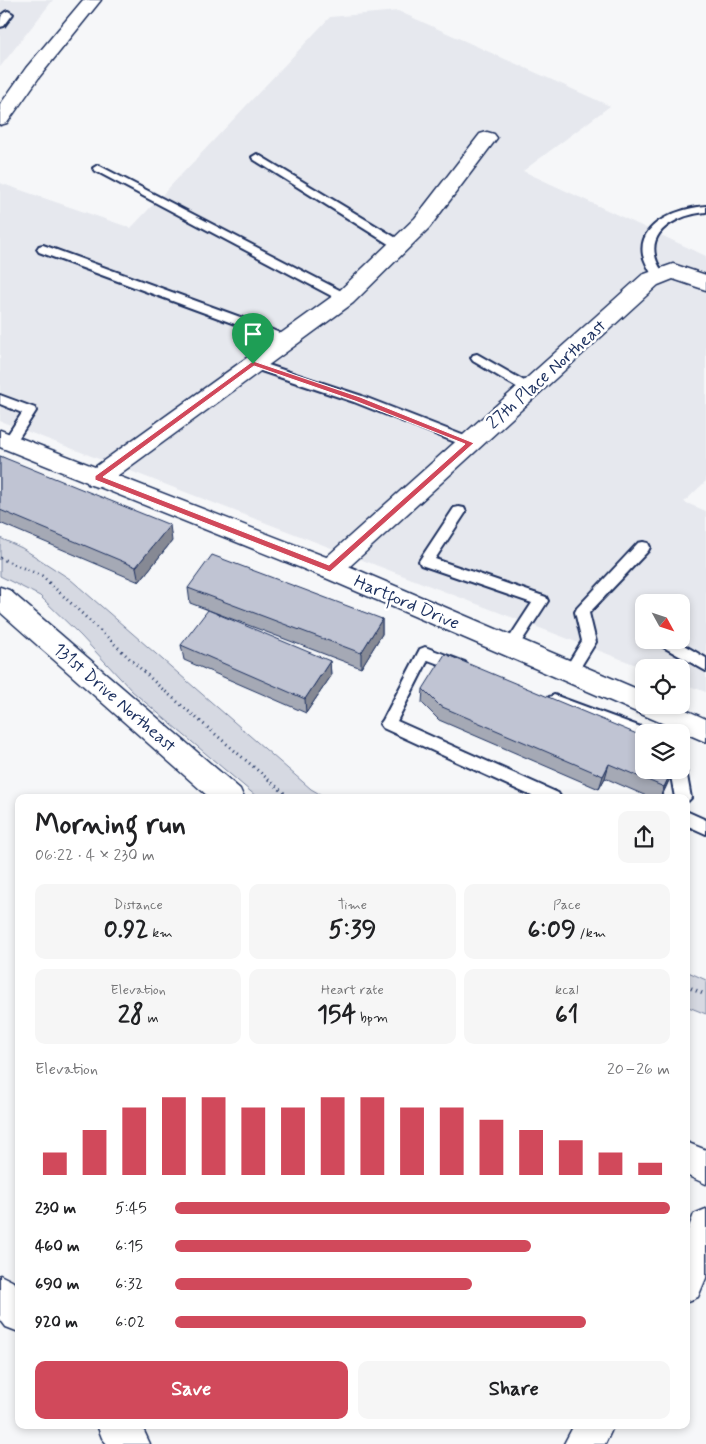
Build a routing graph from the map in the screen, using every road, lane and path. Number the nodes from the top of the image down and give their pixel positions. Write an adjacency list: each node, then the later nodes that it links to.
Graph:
1 (92, 0): 4 (street)
2 (8, 14): 3 (lane)
3 (0, 24)
4 (0, 119)
5 (487, 138): 9 (street)
6 (257, 157): 9 (lane)
7 (98, 168): 13 (lane)
8 (706, 209): 11 (lane)
9 (399, 245): 13 (street)
10 (43, 249): 14 (lane)
11 (659, 277): 12 (street, 27th Place Northeast); 17 (street, 27th Place Northeast)
12 (706, 283)
13 (345, 298): 14 (street)
14 (285, 340): 16 (street)
15 (478, 358): 17 (lane)
16 (253, 364): 20 (lane); 21 (street)
17 (529, 389): 20 (street, 27th Place Northeast)
18 (0, 399): 19 (lane)
19 (5, 440): 21 (street, Hartford Drive)
20 (470, 443): 25 (street, 27th Place Northeast)
21 (98, 478): 25 (street, Hartford Drive)
22 (458, 512): 27 (lane)
23 (643, 547): 31 (lane)
24 (0, 558): 39 (path)
25 (330, 569): 27 (street, Hartford Drive)
26 (0, 597): 38 (street, 131st Drive Northeast)
27 (511, 646): 31 (street, Hartford Drive)
28 (678, 649): 29 (lane)
29 (706, 665)
30 (470, 670): 40 (lane)
31 (570, 672): 33 (street, Hartford Drive)
32 (543, 697): 35 (lane)
33 (635, 700)
34 (668, 714): 36 (street, Hartford Drive)
35 (635, 731)
36 (706, 731)
37 (680, 779): 41 (lane)
38 (225, 794)
39 (284, 794)
40 (544, 794)
41 (682, 794)
42 (690, 819): 43 (lane)
43 (706, 827)
44 (690, 988): 45 (path)
45 (706, 995)
46 (690, 1160): 47 (street)
47 (706, 1167)
48 (706, 1226): 49 (street)
49 (690, 1274)
50 (0, 1293): 51 (street)
51 (15, 1310)
52 (118, 1429): 54 (street)
53 (593, 1429): 55 (street)
54 (131, 1444)
55 (583, 1444)

